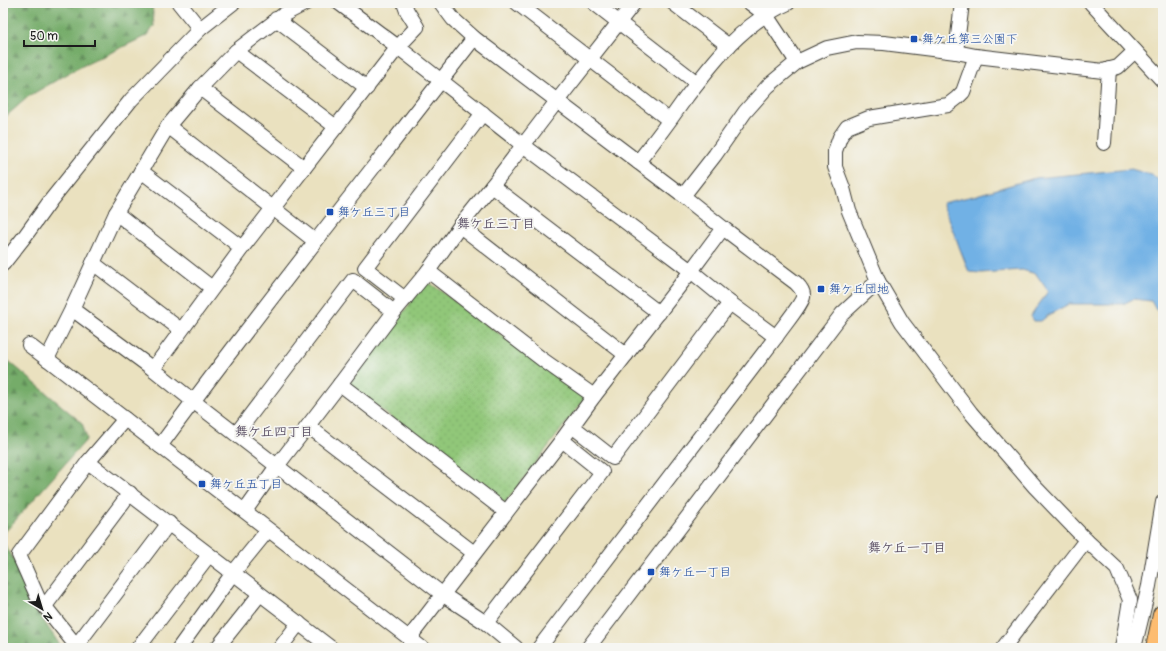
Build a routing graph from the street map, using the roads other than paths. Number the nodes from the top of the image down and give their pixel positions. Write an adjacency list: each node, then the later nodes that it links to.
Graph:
1 (179, 3): 18 (street)
2 (232, 3): 18 (street)
3 (306, 3): 16 (street)
4 (339, 3): 21 (street)
5 (404, 3): 21 (street)
6 (440, 3): 19 (street)
7 (517, 3): 26 (street)
8 (594, 3): 17 (street)
9 (634, 3): 17 (street)
10 (673, 3): 20 (street)
11 (750, 3): 15 (street)
12 (788, 3): 15 (street)
13 (962, 3): 24 (street)
14 (1091, 3): 23 (street)
15 (766, 15): 20 (street); 27 (street)
16 (276, 19): 22 (street); 33 (street)
17 (619, 22): 26 (street); 31 (street)
18 (200, 29): 53 (street)
19 (474, 38): 29 (street); 34 (street)
20 (729, 46): 31 (street)
21 (398, 47): 29 (street); 33 (street)
22 (236, 50): 32 (street); 38 (street)
23 (1135, 51): 28 (street); 30 (street)
24 (956, 52): 25 (street); 27 (street)
25 (976, 56): 28 (street); 56 (street)
26 (590, 59): 34 (street); 36 (street)
27 (797, 62): 45 (street)
28 (1109, 69): 39 (street)
29 (441, 81): 35 (street); 50 (street)
30 (1163, 81)
31 (697, 83): 36 (street)
32 (200, 88): 37 (street); 42 (street)
33 (366, 88): 38 (street)
34 (557, 101): 40 (street); 41 (street)
35 (483, 113): 40 (street); 58 (street)
36 (669, 120): 41 (street)
37 (168, 126): 43 (street); 46 (street)
38 (336, 127): 42 (street)
39 (1104, 143)
40 (523, 145): 44 (street); 55 (street)
41 (638, 162): 45 (street)
42 (304, 168): 46 (street)
43 (141, 171): 47 (street); 51 (street)
44 (492, 186): 48 (street); 62 (street)
45 (683, 196): 49 (street)
46 (274, 208): 50 (street); 51 (street)
47 (116, 213): 52 (street); 57 (street)
48 (460, 226): 54 (street); 66 (street)
49 (723, 228): 55 (street); 64 (street)
50 (315, 241): 71 (street)
51 (242, 248): 57 (street)
52 (93, 263): 60 (street); 63 (street)
53 (3, 264)
54 (428, 271): 58 (street); 70 (street)
55 (691, 271): 59 (street); 62 (street)
56 (878, 282): 86 (street); 105 (street)
57 (212, 288): 63 (street)
58 (405, 299): 61 (street)
59 (730, 303): 64 (street); 74 (street)
60 (72, 309): 67 (street); 68 (street)
61 (394, 312): 69 (street); 75 (street)
62 (659, 313): 66 (street)
63 (181, 330): 68 (street)
64 (776, 337): 104 (street)
65 (29, 345): 67 (street)
66 (626, 355): 70 (street)
67 (47, 359): 72 (street)
68 (153, 369): 71 (street)
69 (340, 384): 73 (street); 83 (street)
70 (594, 396): 74 (street)
71 (193, 401): 75 (street); 77 (street)
72 (124, 419): 77 (street); 78 (street)
73 (308, 426): 79 (street); 87 (street)
74 (572, 426): 76 (street)
75 (236, 434): 79 (street)
76 (562, 440): 83 (street); 95 (street)
77 (160, 446): 82 (street)
78 (88, 462): 80 (street); 92 (street)
79 (277, 466): 82 (street); 91 (street)
80 (130, 492): 84 (street); 92 (street)
81 (1163, 502): 108 (street)
82 (245, 511): 85 (street)
83 (506, 512): 87 (street)
84 (169, 523): 88 (street); 97 (street)
85 (268, 530): 89 (street); 96 (street)
86 (1086, 540): 106 (street); 107 (street)
87 (474, 553): 91 (street)
88 (209, 554): 89 (street); 98 (street)
89 (233, 573): 90 (street); 99 (street)
90 (260, 594): 94 (street); 100 (street)
91 (442, 594): 95 (street); 96 (street)
92 (45, 606): 97 (street)
93 (1163, 615): 109 (highway)
94 (299, 623): 101 (street); 102 (street)
95 (486, 624): 103 (street)
96 (415, 646)
97 (77, 647)
98 (138, 648)
99 (179, 648)
100 (217, 648)
101 (280, 648)
102 (331, 648)
103 (516, 648)
104 (539, 648)
105 (588, 648)
106 (1003, 648)
107 (1122, 648)
108 (1134, 648)
109 (1156, 648)

